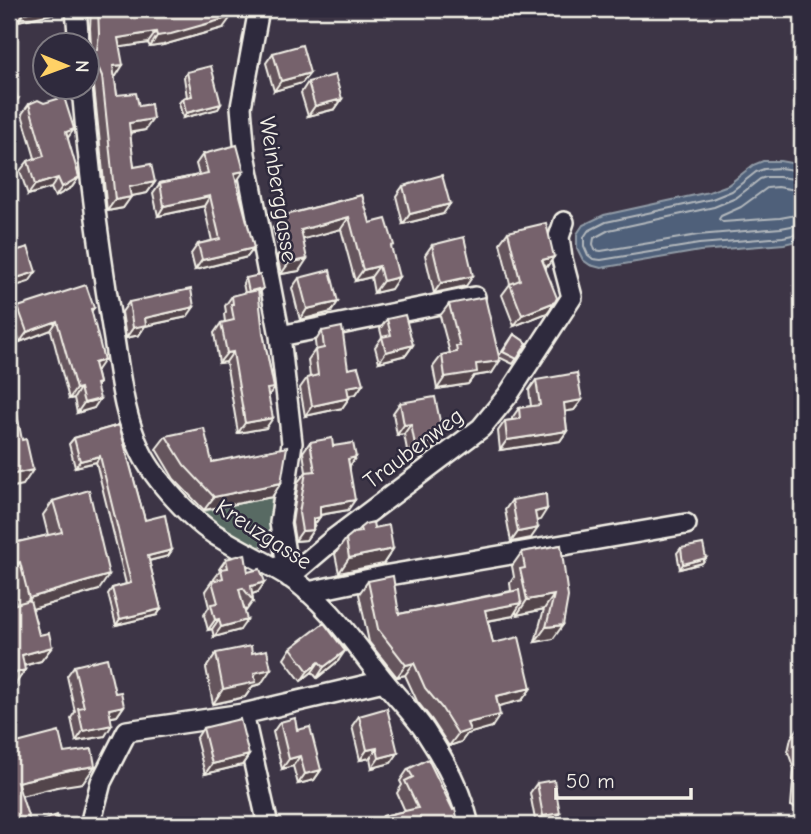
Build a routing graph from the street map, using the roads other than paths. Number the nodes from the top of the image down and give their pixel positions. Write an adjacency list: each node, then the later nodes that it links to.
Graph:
1 (75, 9): 3 (street)
2 (259, 9): 7 (street, Weinberggasse)
3 (77, 32)
4 (84, 102): 9 (street, Kreuzgasse)
5 (564, 222): 9 (street, Traubenweg)
6 (475, 297): 7 (street)
7 (280, 336): 9 (street, Weinberggasse)
8 (686, 524): 10 (street)
9 (289, 577): 10 (street, Kreuzgasse)
10 (308, 592): 11 (street, Kreuzgasse)
11 (384, 681): 12 (street); 15 (street, Kreuzgasse)
12 (243, 714): 13 (street); 14 (street)
13 (90, 825)
14 (268, 825)
15 (470, 825)

